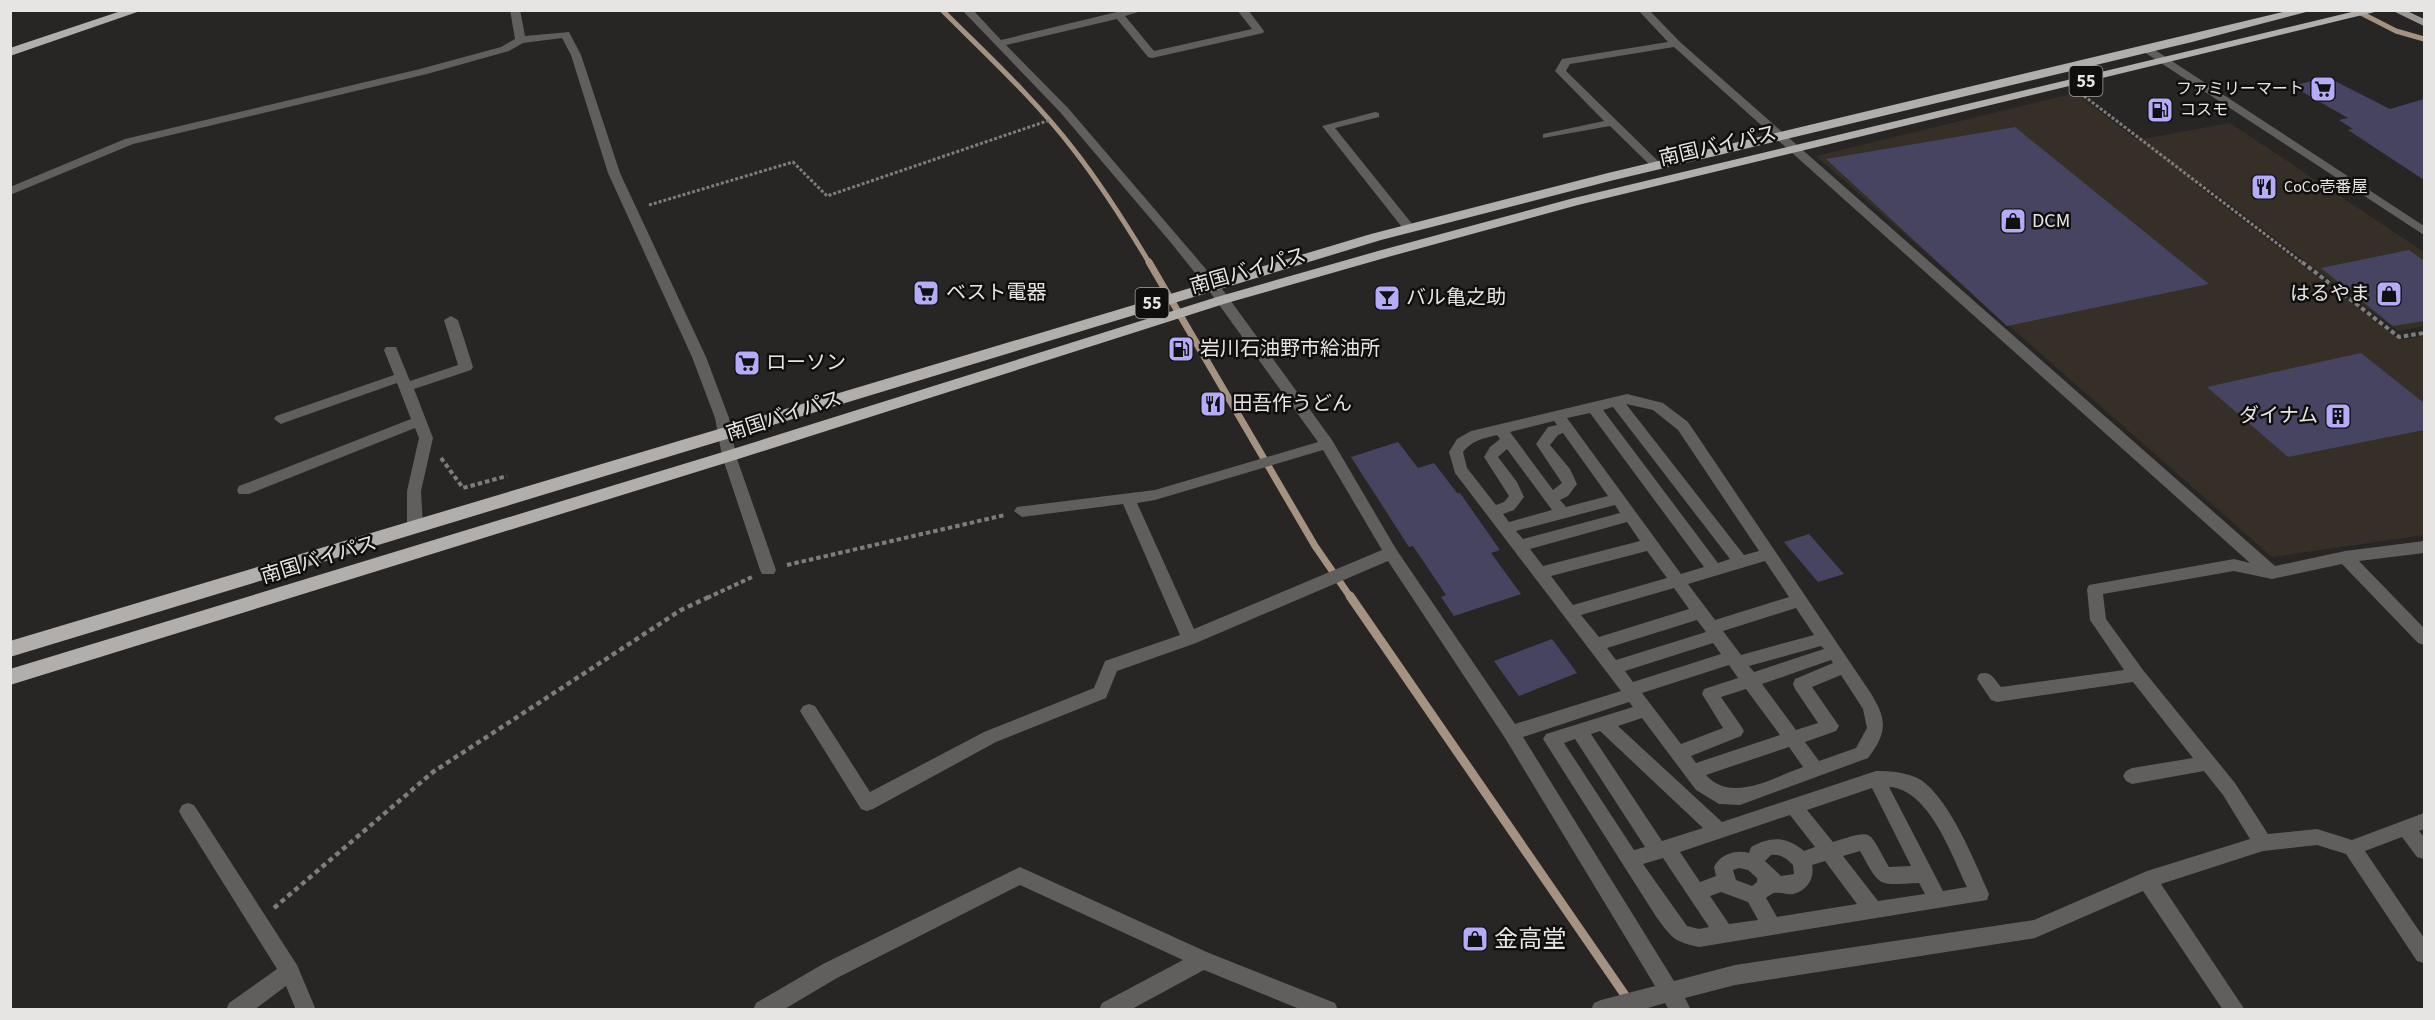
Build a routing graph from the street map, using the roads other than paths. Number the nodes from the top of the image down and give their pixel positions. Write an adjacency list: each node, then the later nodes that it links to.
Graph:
1 (126, 10): 14 (highway)
2 (137, 10): 18 (highway)
3 (515, 10): 13 (street)
4 (967, 10): 15 (street)
5 (1140, 10): 11 (street)
6 (1242, 10): 11 (street)
7 (1644, 10): 16 (street)
8 (2308, 10): 17 (highway, 南国バイパス / 55)
9 (2377, 10): 19 (highway, 南国バイパス / 55)
10 (2396, 10): 12 (main road)
11 (1119, 15): 15 (street)
12 (2424, 23)
13 (520, 40): 26 (street); 39 (street)
14 (10, 42)
15 (1000, 43): 29 (street)
16 (1676, 44): 21 (street); 22 (street)
17 (2148, 50): 19 (street); 22 (highway, 南国バイパス / 55)
18 (10, 52)
19 (2166, 62): 24 (highway, 南国バイパス / 55); 28 (street)
20 (1375, 115): 27 (street)
21 (1614, 122): 23 (street); 25 (street)
22 (1778, 135): 24 (street); 25 (highway, 南国バイパス / 55)
23 (1547, 136)
24 (1794, 149): 30 (highway, 南国バイパス / 55); 63 (street)
25 (1656, 165): 27 (highway, 南国バイパス / 55)
26 (10, 192)
27 (1409, 228): 29 (highway, 南国バイパス / 55)
28 (2424, 231)
29 (1212, 285): 30 (street); 39 (highway, 南国バイパス / 55)
30 (1222, 300): 41 (street); 42 (highway, 南国バイパス / 55)
31 (451, 320): 33 (street)
32 (391, 350): 33 (street)
33 (404, 382): 36 (street); 37 (street)
34 (1616, 401): 35 (street); 57 (street); 59 (street)
35 (1593, 407): 38 (street); 61 (street)
36 (281, 419)
37 (419, 421): 43 (street); 51 (street)
38 (1562, 421): 40 (street); 45 (street); 46 (street)
39 (724, 432): 42 (street); 51 (highway, 南国バイパス / 55)
40 (1504, 435): 45 (street); 48 (street); 48 (street)
41 (1327, 444): 44 (street); 56 (street)
42 (729, 456): 60 (street); 77 (highway, 南国バイパス / 55)
43 (244, 489)
44 (1128, 498): 47 (street); 69 (street)
45 (1551, 498): 49 (street)
46 (1618, 499): 49 (street); 50 (street)
47 (1022, 511)
48 (1493, 512): 52 (street)
49 (1562, 513): 52 (street)
50 (1630, 516): 53 (street); 54 (street)
51 (415, 526): 72 (highway, 南国バイパス / 55)
52 (1506, 528): 54 (street)
53 (1650, 544): 62 (street); 64 (street)
54 (1519, 546): 62 (street)
55 (2424, 547): 58 (street)
56 (1391, 553): 69 (street); 85 (street)
57 (1769, 554): 59 (street); 65 (street)
58 (2346, 557): 63 (street); 70 (street)
59 (1741, 562): 61 (street)
60 (768, 570)
61 (1715, 570): 64 (street)
62 (1540, 573): 66 (street)
63 (2272, 573): 76 (street)
64 (1678, 581): 66 (street); 67 (street)
65 (1800, 600): 68 (street); 73 (street)
66 (1570, 612): 71 (street)
67 (1701, 612): 68 (street); 71 (street)
68 (1714, 631): 74 (street); 75 (street)
69 (1190, 638): 82 (street)
70 (2424, 638)
71 (1595, 645): 75 (street)
72 (10, 649)
73 (1835, 652): 74 (street); 79 (street); 86 (street); 89 (street)
74 (1735, 660): 79 (street); 80 (street)
75 (1613, 668): 80 (street)
76 (2137, 675): 78 (street); 88 (street)
77 (10, 677)
78 (1985, 679)
79 (1750, 680): 86 (street); 87 (street)
80 (1632, 692): 81 (street); 85 (street)
81 (1645, 710): 83 (street); 87 (street)
82 (809, 711)
83 (1603, 723): 84 (street); 97 (street)
84 (1579, 730): 100 (street); 103 (street)
85 (1511, 733): 118 (street)
86 (1792, 739): 89 (street); 90 (street)
87 (1678, 753): 90 (street)
88 (2208, 763): 91 (street); 98 (street)
89 (1815, 770): 90 (street)
90 (1693, 772)
91 (2132, 776)
92 (1876, 779): 93 (street); 106 (street); 111 (street)
93 (1794, 806): 97 (street); 101 (street)
94 (188, 812): 117 (street)
95 (2424, 821): 96 (street)
96 (2406, 828): 99 (street); 102 (street)
97 (1719, 831): 100 (street)
98 (2263, 843): 99 (street); 107 (street)
99 (2352, 848): 115 (street)
100 (1663, 849): 103 (street); 109 (street)
101 (1827, 850): 104 (street); 106 (street); 112 (street)
102 (2424, 851)
103 (1630, 860): 114 (street)
104 (1801, 860): 105 (street); 105 (street)
105 (1761, 870): 108 (street); 110 (street)
106 (1925, 874): 111 (street)
107 (2147, 880): 118 (street); 126 (street)
108 (1725, 881): 109 (street); 110 (street)
109 (1696, 892): 114 (street)
110 (1755, 895): 113 (street)
111 (1938, 901): 112 (street)
112 (1874, 911): 113 (street)
113 (1773, 927): 114 (street)
114 (1724, 934)
115 (2424, 954)
116 (1203, 960): 121 (street); 122 (street); 123 (street)
117 (290, 972): 119 (street); 120 (street)
118 (1668, 990): 124 (street); 125 (street)
119 (236, 1010)
120 (306, 1010)
121 (763, 1010)
122 (1109, 1010)
123 (1328, 1010)
124 (1601, 1010)
125 (1681, 1010)
126 (2235, 1010)

